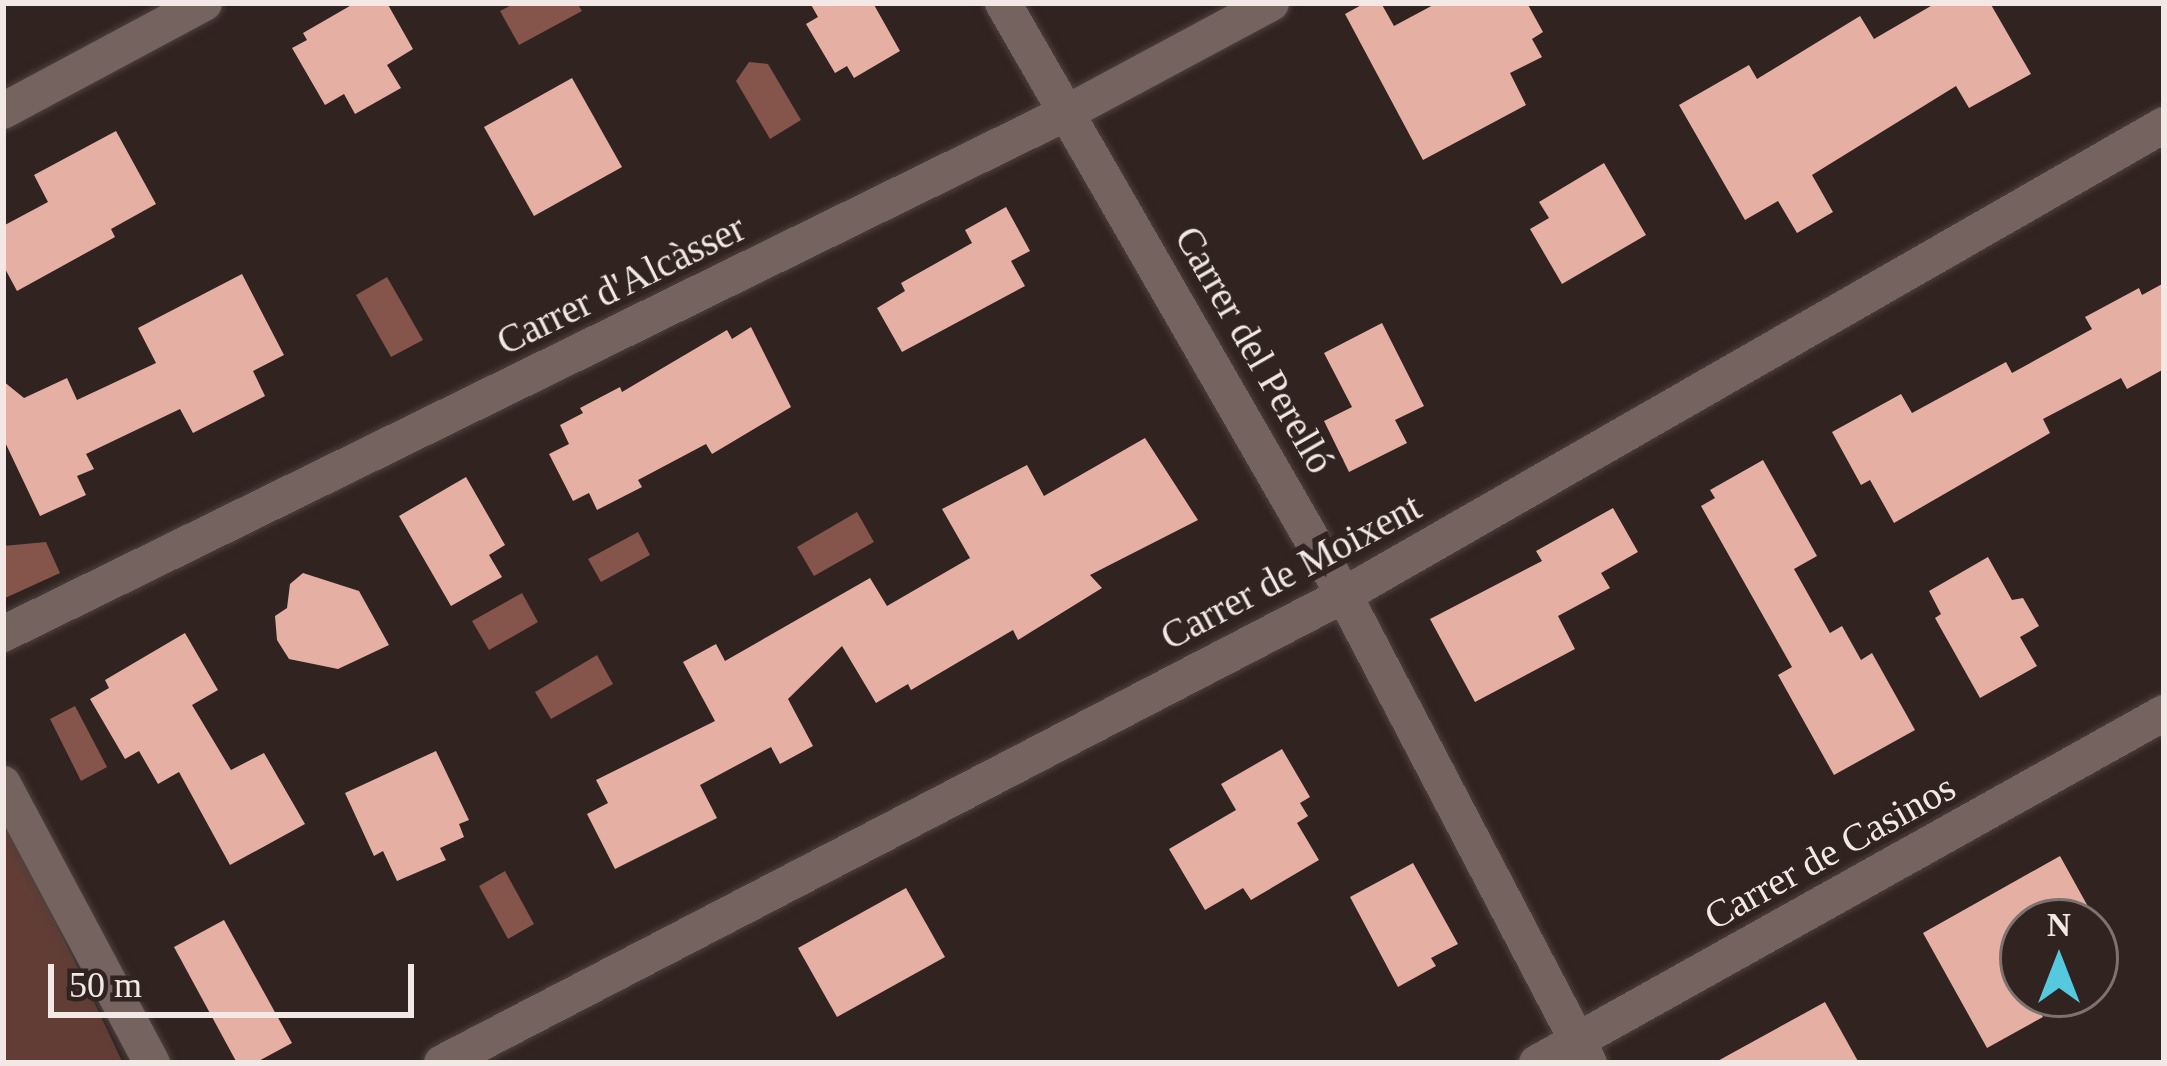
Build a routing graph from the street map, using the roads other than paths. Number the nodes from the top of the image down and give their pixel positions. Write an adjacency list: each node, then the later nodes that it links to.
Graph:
1 (204, 3): 4 (street)
2 (1004, 3): 5 (street, Carrer del Perelló)
3 (1271, 3): 5 (street, Carrer d'Alcàsser)
4 (3, 111)
5 (1070, 111): 7 (street, Carrer del Perelló); 8 (street, Carrer d'Alcàsser)
6 (2164, 125): 7 (street, Carrer de Moixent)
7 (1344, 595): 11 (street, Carrer del Perelló); 13 (street, Carrer de Moixent)
8 (3, 634)
9 (2164, 713): 11 (street, Carrer de Casinos)
10 (3, 784): 12 (street)
11 (1583, 1052): 14 (street, Carrer de Casinos)
12 (152, 1063)
13 (442, 1063)
14 (1538, 1063)

